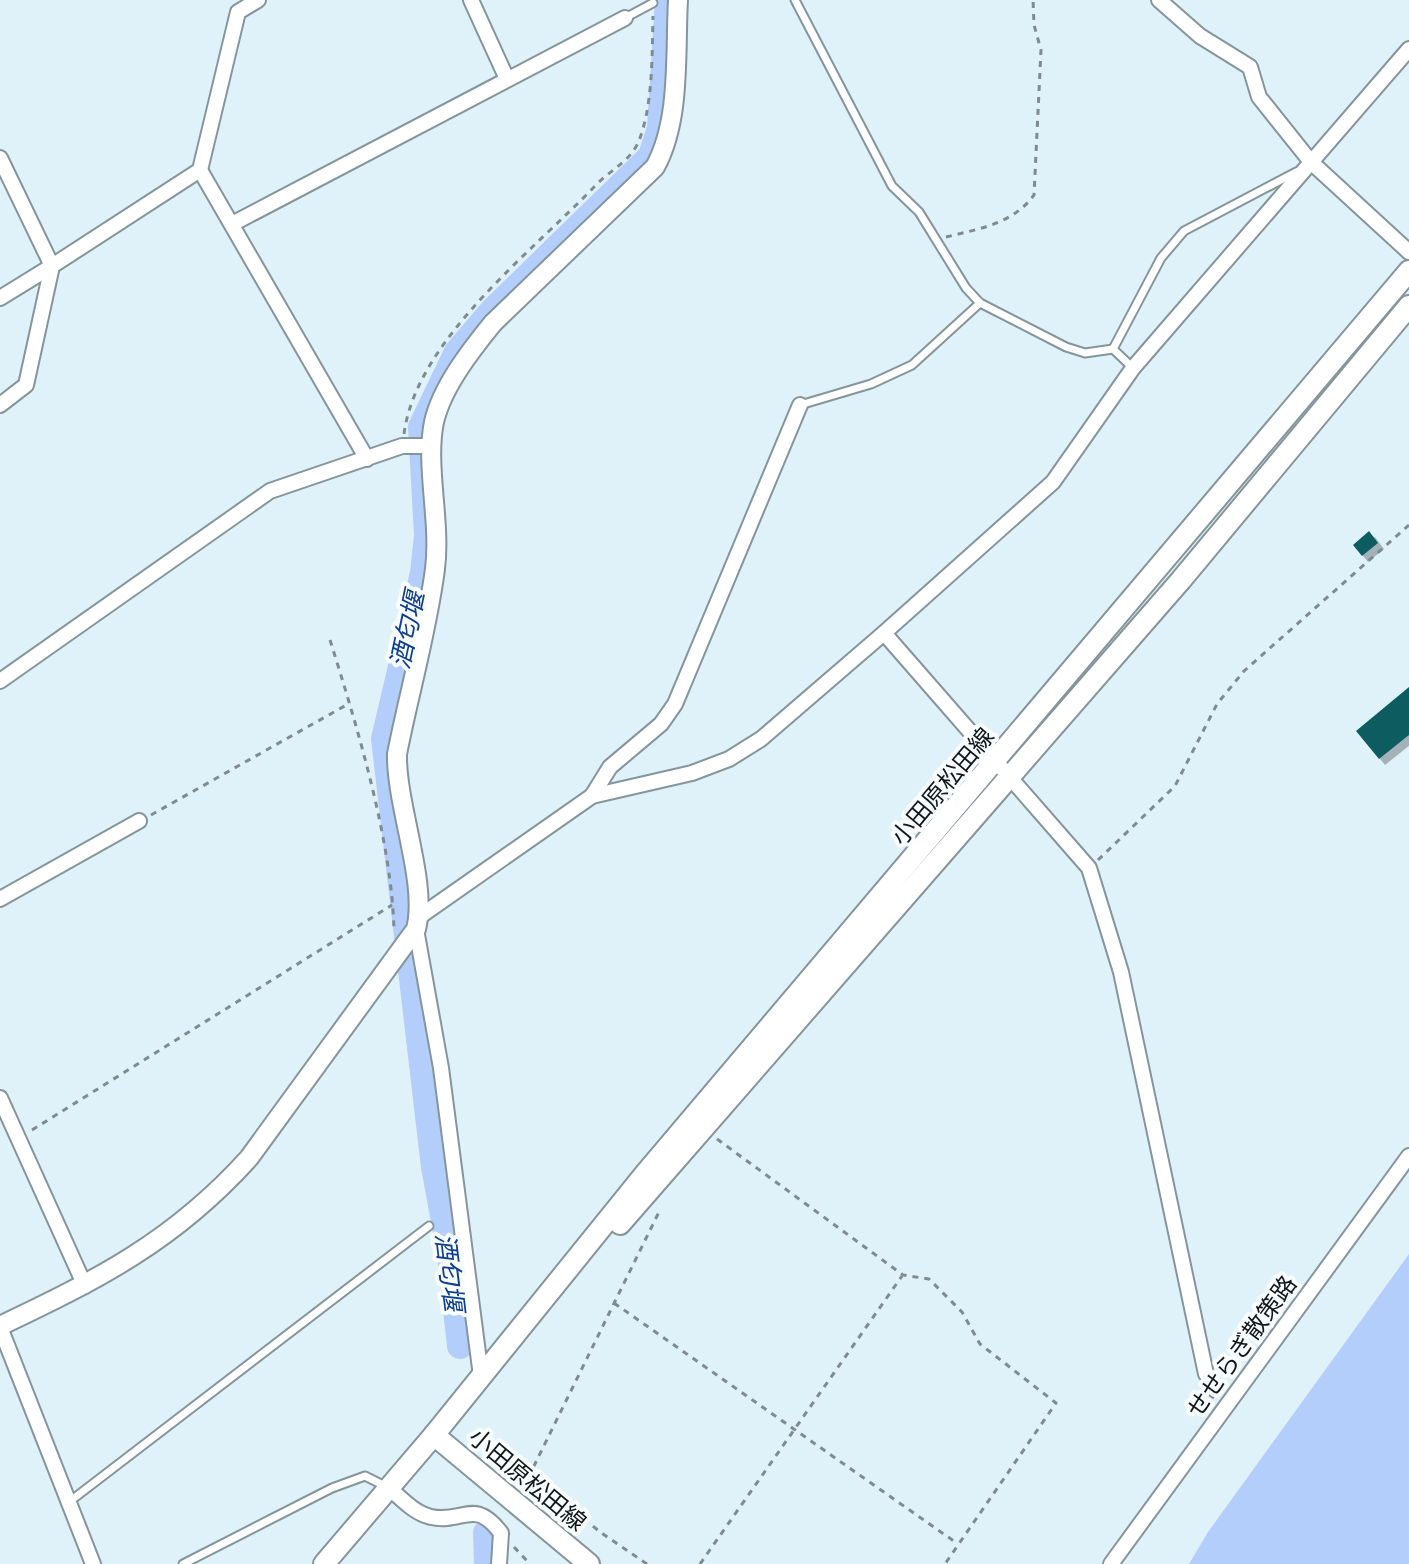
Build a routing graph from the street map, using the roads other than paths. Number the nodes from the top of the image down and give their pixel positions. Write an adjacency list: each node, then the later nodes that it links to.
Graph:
1 (258, 0): 12 (street)
2 (471, 0): 9 (street)
3 (678, 0): 24 (street)
4 (795, 0): 18 (lane)
5 (1159, 0): 11 (street)
6 (653, 3): 7 (lane)
7 (625, 18): 9 (street)
8 (1409, 49): 11 (street)
9 (507, 79): 13 (street)
10 (0, 158): 15 (street)
11 (1309, 165): 14 (street); 20 (lane); 21 (street)
12 (200, 170): 13 (street); 15 (street)
13 (232, 224): 25 (street)
14 (1409, 252)
15 (52, 266): 17 (street); 22 (street)
16 (1409, 271): 28 (main road, 小田原松田線)
17 (0, 298)
18 (980, 303): 20 (lane); 23 (lane)
19 (1409, 306): 28 (main road, 小田原松田線)
20 (1113, 349): 21 (lane)
21 (1133, 368): 26 (street)
22 (0, 405)
23 (800, 405): 29 (street)
24 (432, 446): 25 (street); 32 (street)
25 (367, 459): 27 (street)
26 (884, 633): 28 (street); 29 (street)
27 (0, 681)
28 (1003, 769): 38 (main road, 小田原松田線); 38 (main road, 小田原松田線); 39 (street)
29 (592, 796): 32 (street)
30 (139, 821): 31 (street)
31 (0, 899)
32 (417, 923): 36 (street); 40 (street)
33 (0, 1098): 36 (street)
34 (1409, 1156): 49 (street, せせらぎ散策路)
35 (429, 1226): 43 (lane)
36 (85, 1286): 37 (street)
37 (0, 1326): 43 (street)
38 (515, 1333): 40 (main road, 小田原松田線)
39 (1206, 1374)
40 (481, 1376): 41 (main road, 小田原松田線)
41 (434, 1435): 42 (main road, 小田原松田線); 48 (main road, 小田原松田線)
42 (389, 1488): 45 (lane); 46 (main road, 小田原松田線); 47 (street)
43 (69, 1502): 44 (street)
44 (93, 1564)
45 (183, 1564)
46 (324, 1564)
47 (499, 1564)
48 (589, 1564)
49 (1111, 1564)

